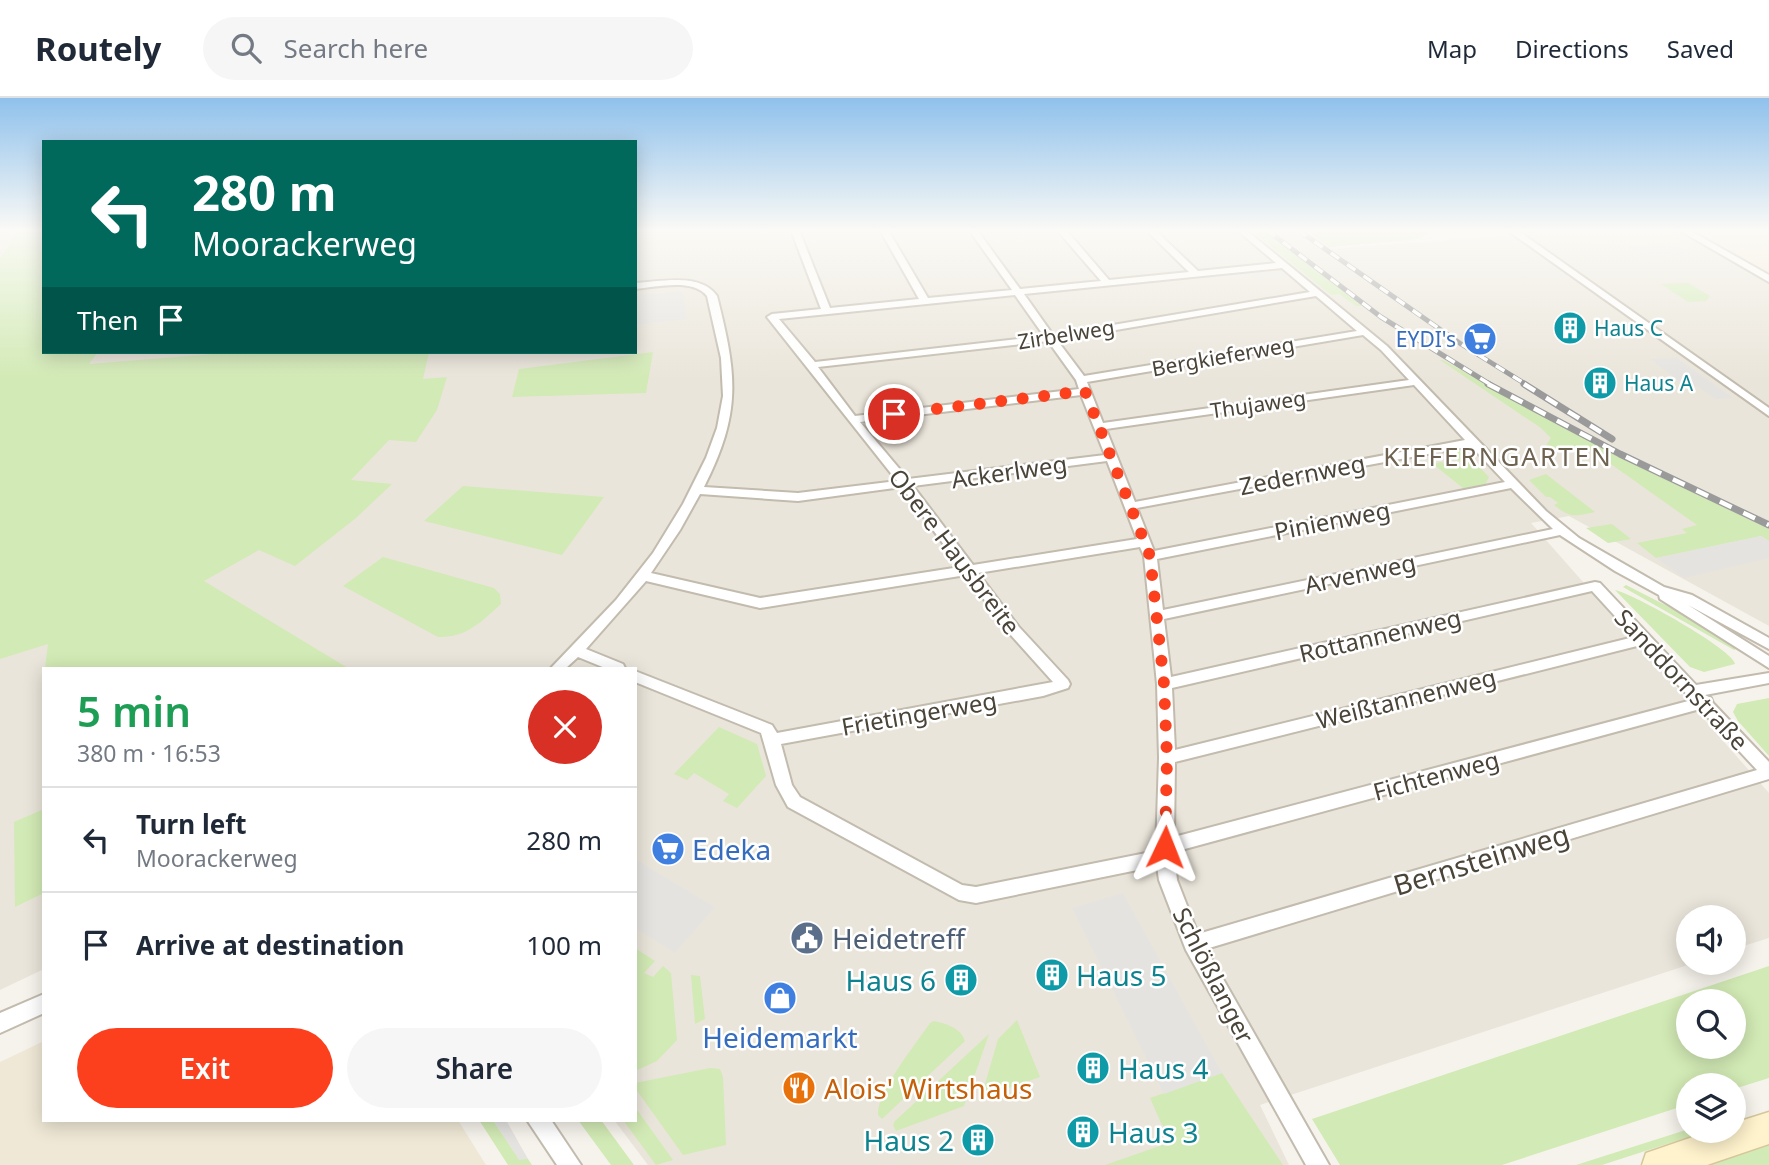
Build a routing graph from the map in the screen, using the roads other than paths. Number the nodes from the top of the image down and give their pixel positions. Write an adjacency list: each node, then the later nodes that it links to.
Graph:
1 (815, 280): 12 (street)
2 (912, 280): 11 (street)
3 (1008, 280): 9 (street, Schlößlanger)
4 (1132, 280): 7 (street)
5 (1302, 280): 10 (street)
6 (1582, 280): 18 (street)
7 (1107, 282): 9 (street)
8 (637, 286): 25 (street)
9 (1017, 292): 11 (street); 14 (street, Schlößlanger)
10 (1319, 293): 13 (street); 14 (street, Zirbelweg)
11 (925, 302): 12 (street)
12 (827, 312): 15 (street, Obere Hausbreite)
13 (1366, 332): 16 (street); 17 (street, Bergkieferweg)
14 (1052, 338): 15 (street, Zirbelweg); 17 (street, Schlößlanger)
15 (812, 365): 19 (street, Obere Hausbreite)
16 (1416, 382): 20 (street, Thujaweg); 21 (street)
17 (1083, 386): 19 (street, Bergkieferweg); 20 (street, Schlößlanger)
18 (1769, 412)
19 (854, 419): 24 (street, Obere Hausbreite)
20 (1100, 427): 22 (street, Schlößlanger)
21 (1472, 442): 23 (street); 26 (street, Zedernweg)
22 (1112, 457): 24 (street, Ackerlweg); 26 (street, Schlößlanger)
23 (1513, 484): 27 (street); 28 (street, Pinienweg)
24 (906, 485): 25 (street, Ackerlweg); 29 (street, Obere Hausbreite)
25 (696, 490): 30 (street)
26 (1131, 506): 28 (street, Schlößlanger)
27 (1562, 531): 32 (street); 33 (street, Arvenweg)
28 (1148, 549): 29 (street, Pinienweg); 33 (street, Schlößlanger)
29 (971, 570): 30 (street, Pinienweg); 42 (street, Obere Hausbreite)
30 (644, 576): 36 (street)
31 (1595, 586): 34 (street, Sanddornstraße); 43 (street, Rottannenweg)
32 (1659, 590): 35 (street); 37 (street)
33 (1157, 616): 43 (street, Schlößlanger)
34 (1645, 639): 44 (street, Sanddornstraße); 46 (street, Weißtannenweg)
35 (1769, 644)
36 (577, 651): 38 (street); 39 (street)
37 (1769, 663)
38 (559, 667)
39 (616, 667)
40 (637, 677): 45 (street)
41 (1769, 678): 44 (street, Fichtenweg)
42 (1063, 684): 45 (street, Frietingerweg)
43 (1164, 684): 46 (street, Schlößlanger)
44 (1701, 697): 47 (street, Sanddornstraße); 48 (street, Fichtenweg)
45 (774, 739): 48 (street, Fichtenweg)
46 (1167, 758): 48 (street, Schlößlanger)
47 (1769, 773): 49 (street, Bernsteinweg)
48 (1165, 852): 49 (street, Schlößlanger)
49 (1193, 944): 55 (street, Schlößlanger)
50 (42, 1004): 51 (street)
51 (0, 1023)
52 (539, 1122): 54 (street)
53 (1769, 1128): 56 (main road)
54 (570, 1165)
55 (1318, 1165)
56 (1658, 1165)

